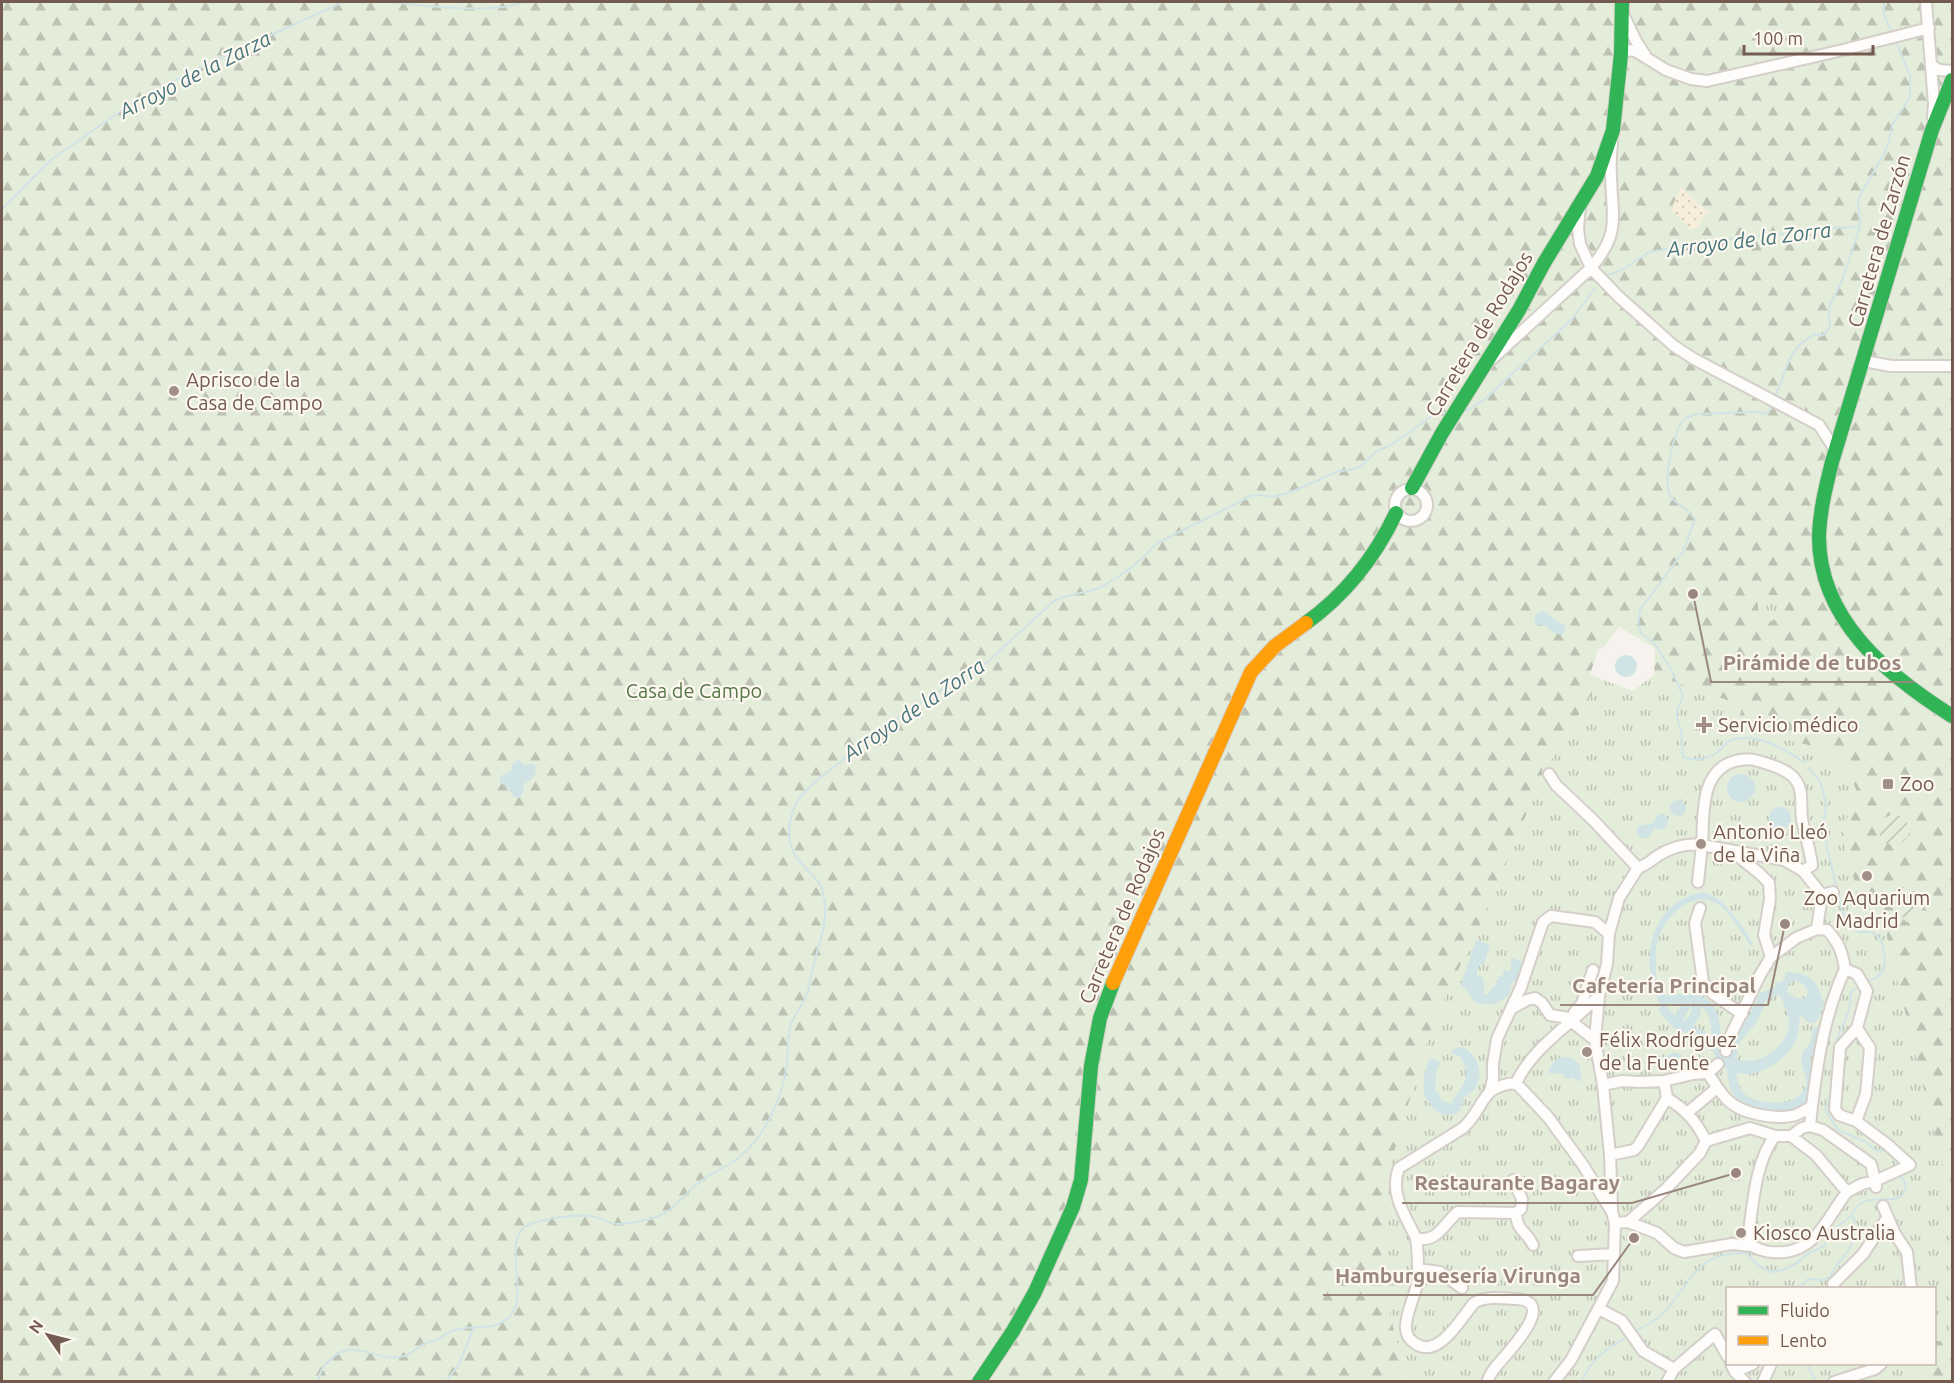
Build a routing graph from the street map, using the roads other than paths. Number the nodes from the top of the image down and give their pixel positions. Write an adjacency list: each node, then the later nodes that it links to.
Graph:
1 (1926, 2): 3 (street)
2 (1622, 8): 4 (street, Carretera de Rodajos); 5 (street)
3 (1929, 28): 5 (street); 6 (street)
4 (1622, 54): 5 (street); 9 (street, Carretera de Rodajos)
5 (1647, 57)
6 (1931, 65): 7 (street); 10 (street)
7 (1953, 71)
8 (1953, 80): 10 (street, Carretera de Zarzón)
9 (1612, 130): 11 (street, Carretera de Rodajos); 12 (street)
10 (1932, 130): 13 (street, Carretera de Zarzón)
11 (1581, 200): 12 (street); 15 (street, Carretera de Rodajos)
12 (1591, 268): 15 (street); 17 (street)
13 (1864, 360): 14 (street); 16 (street, Carretera de Zarzón)
14 (1953, 366)
15 (1483, 368): 20 (street, Carretera de Rodajos)
16 (1848, 414): 17 (street); 18 (street, Carretera de Zarzón)
17 (1821, 428): 18 (street); 19 (street)
18 (1842, 434): 19 (street, Carretera de Zarzón)
19 (1835, 458): 22 (street, Carretera de Zarzón)
20 (1412, 488): 21 (street); 21 (street)
21 (1396, 513): 84 (street, Carretera de Rodajos)
22 (1953, 716)
23 (1549, 774): 26 (street)
24 (1702, 845): 25 (street); 26 (street); 27 (street); 28 (street)
25 (1733, 852): 27 (street); 34 (street)
26 (1638, 868): 30 (street)
27 (1803, 871): 32 (street)
28 (1698, 882)
29 (1700, 908): 39 (street)
30 (1613, 913): 31 (street); 33 (street)
31 (1595, 922): 33 (street); 38 (street)
32 (1817, 929): 34 (street); 35 (street)
33 (1609, 934): 37 (street)
34 (1771, 957): 39 (street)
35 (1845, 969): 41 (street); 52 (street)
36 (1593, 970): 40 (street)
37 (1599, 996): 40 (street); 42 (street)
38 (1511, 1009): 40 (street); 50 (street)
39 (1742, 1014): 43 (street)
40 (1572, 1020): 42 (street); 47 (street)
41 (1857, 1028): 54 (street); 54 (street)
42 (1595, 1040): 48 (street)
43 (1726, 1051)
44 (1718, 1064): 45 (street)
45 (1708, 1073): 46 (street); 49 (street)
46 (1664, 1081): 48 (street); 51 (street)
47 (1516, 1083): 50 (street); 65 (street)
48 (1604, 1085): 59 (street)
49 (1717, 1088): 52 (street); 53 (street)
50 (1490, 1091): 68 (street)
51 (1667, 1098): 53 (street); 59 (street)
52 (1812, 1106): 55 (street)
53 (1687, 1113): 58 (street)
54 (1856, 1121): 61 (street)
55 (1810, 1125): 57 (street); 61 (street)
56 (1775, 1136): 57 (street); 58 (street); 70 (street)
57 (1791, 1136): 62 (street)
58 (1706, 1140): 67 (street)
59 (1610, 1155): 65 (street)
60 (1513, 1180): 64 (street)
61 (1876, 1184): 62 (street)
62 (1847, 1192): 70 (street)
63 (1883, 1206): 66 (street)
64 (1516, 1213): 68 (street); 69 (street)
65 (1614, 1217): 67 (street); 71 (street)
66 (1887, 1218): 74 (street); 75 (street)
67 (1628, 1222): 70 (street)
68 (1416, 1238): 73 (street)
69 (1533, 1245)
70 (1752, 1246)
71 (1614, 1254): 72 (street); 77 (street)
72 (1578, 1256)
73 (1418, 1269): 76 (street); 76 (street)
74 (1834, 1287)
75 (1911, 1287)
76 (1471, 1294): 85 (street)
77 (1599, 1309): 83 (street); 86 (street)
78 (1726, 1355): 83 (street)
79 (1749, 1365): 82 (street)
80 (1771, 1365): 89 (street)
81 (1880, 1365): 90 (street)
82 (1733, 1368): 88 (street)
83 (1674, 1369): 87 (street)
84 (979, 1382)
85 (1487, 1382)
86 (1554, 1382)
87 (1667, 1382)
88 (1745, 1382)
89 (1763, 1382)
90 (1834, 1382)

